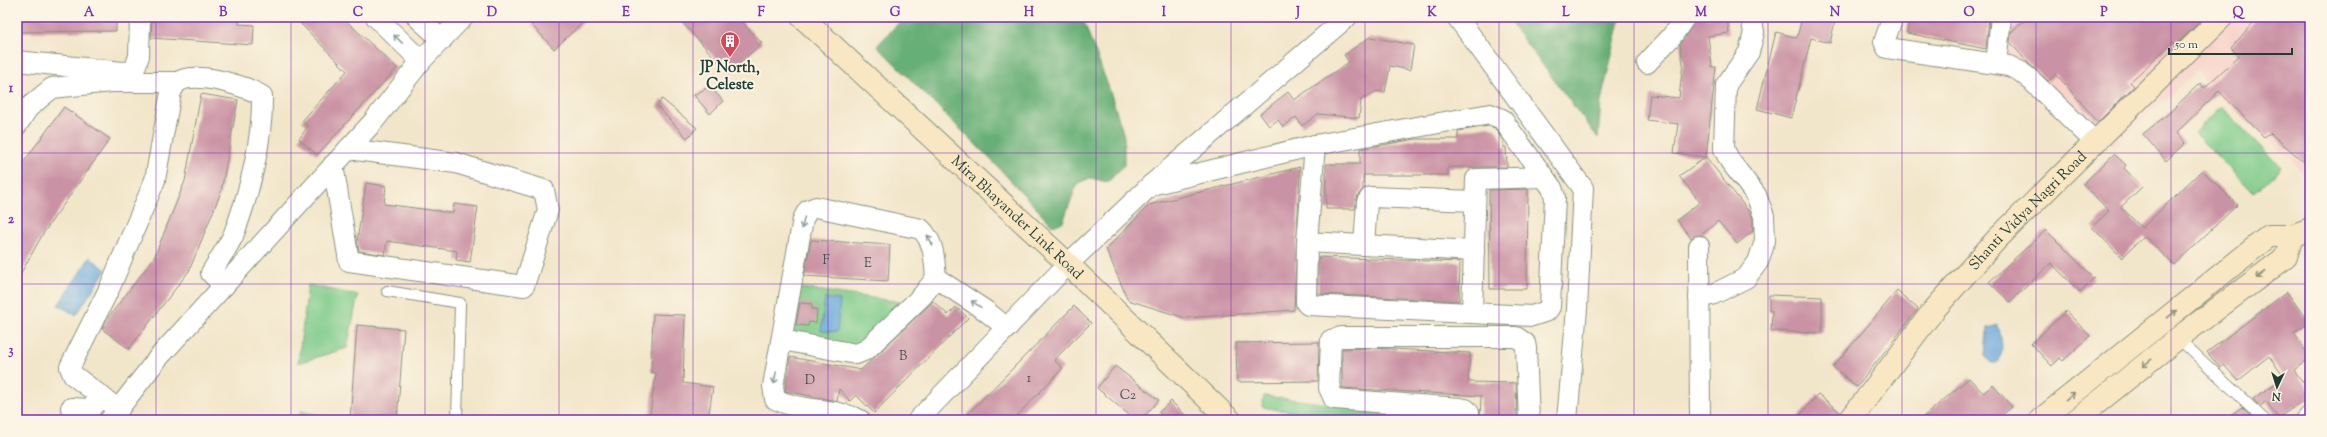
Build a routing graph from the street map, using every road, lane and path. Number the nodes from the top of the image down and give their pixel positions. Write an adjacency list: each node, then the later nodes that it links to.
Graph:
1 (140, 17): 14 (street)
2 (376, 17): 15 (street, one-way to 2)
3 (417, 17): 13 (street)
4 (463, 17): 13 (street)
5 (802, 17): 34 (street, Mira Bhayander Link Road)
6 (1346, 17): 25 (street)
7 (1457, 17): 53 (street)
8 (1685, 17): 16 (street)
9 (1751, 17): 38 (street)
10 (1893, 17): 17 (street)
11 (2001, 17): 17 (street)
12 (2222, 17): 20 (street, Shanti Vidya Nagri Road)
13 (442, 40): 15 (street)
14 (17, 61)
15 (421, 61): 22 (street)
16 (1647, 63)
17 (1996, 64): 20 (street)
18 (178, 82): 19 (street); 36 (street); 43 (street)
19 (17, 125)
20 (2095, 142): 55 (street, Shanti Vidya Nagri Road)
21 (1315, 145): 24 (street); 25 (street); 29 (street)
22 (348, 150): 23 (street); 23 (street)
23 (334, 165): 36 (street)
24 (1544, 177): 26 (street); 39 (street)
25 (1151, 185): 34 (street)
26 (1475, 201): 30 (street); 32 (street)
27 (2301, 232): 28 (street); 33 (street)
28 (2269, 236): 33 (street); 56 (street, one-way to 28)
29 (1307, 242): 30 (street); 39 (street)
30 (1364, 245): 32 (street)
31 (1699, 246): 38 (street)
32 (1474, 251): 39 (street)
33 (2286, 256): 41 (street, one-way to 41)
34 (1068, 264): 40 (street); 50 (street, Mira Bhayander Link Road)
35 (936, 278): 40 (street, one-way to 35); 42 (street); 42 (street, one-way to 42)
36 (224, 286): 46 (street)
37 (387, 291): 47 (lane)
38 (1699, 298): 54 (street)
39 (1472, 313)
40 (1007, 328): 49 (street)
41 (2178, 338): 57 (street, one-way to 57); 58 (lane)
42 (782, 340): 48 (street, one-way to 48)
43 (101, 396): 44 (street); 46 (street)
44 (71, 408)
45 (2310, 408): 59 (lane)
46 (115, 415)
47 (457, 420)
48 (860, 420)
49 (918, 420)
50 (1230, 420)
51 (1469, 420): 52 (street)
52 (1529, 420)
53 (1567, 420)
54 (1700, 420)
55 (1850, 420)
56 (2040, 420)
57 (2076, 420)
58 (2265, 420)
59 (2300, 420)

